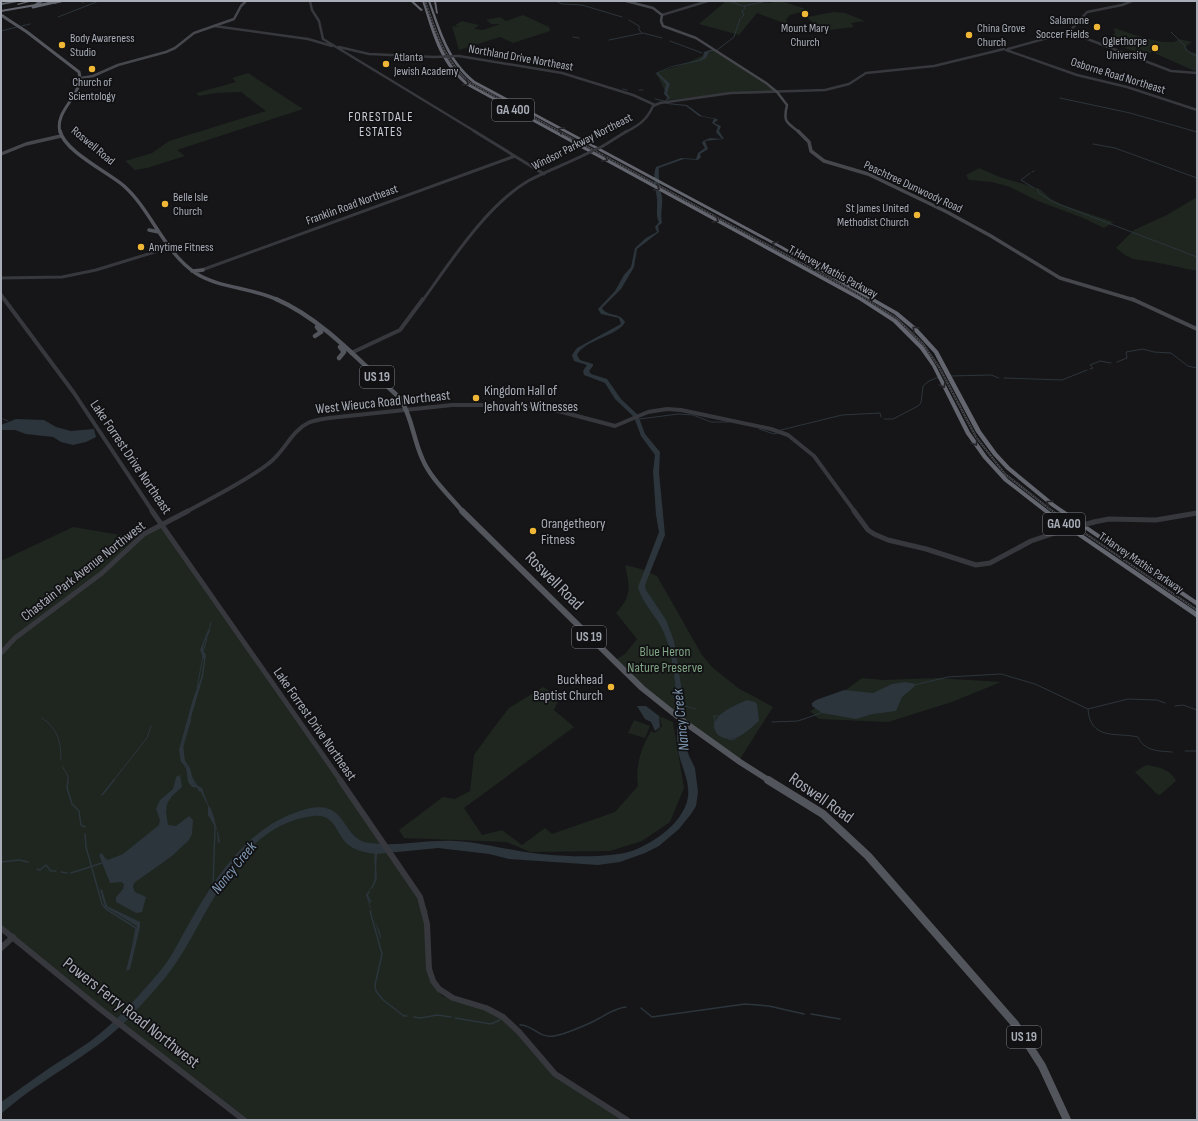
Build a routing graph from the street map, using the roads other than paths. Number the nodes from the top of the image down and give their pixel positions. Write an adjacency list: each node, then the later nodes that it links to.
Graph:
1 (24, 1): 17 (highway)
2 (32, 1): 19 (highway)
3 (39, 1): 19 (highway)
4 (47, 1): 19 (highway)
5 (59, 1): 19 (highway, bridge)
6 (66, 1): 19 (highway)
7 (246, 1): 21 (main road)
8 (310, 1): 24 (street)
9 (412, 1): 18 (highway)
10 (419, 1): 18 (highway)
11 (423, 1): 23 (highway, T Harvey Mathis Parkway / GA 400)
12 (429, 1): 26 (highway, T Harvey Mathis Parkway / GA 400)
13 (434, 1): 26 (highway)
14 (626, 1): 20 (main road, Peachtree Dunwoody Road)
15 (708, 1): 20 (street)
16 (1132, 1): 22 (street)
17 (1, 4)
18 (422, 10): 23 (highway)
19 (2, 13): 28 (main road)
20 (662, 15): 29 (main road, Peachtree Dunwoody Road)
21 (214, 26): 24 (street, Northland Drive Northeast); 28 (main road)
22 (1068, 32): 25 (street); 27 (street)
23 (436, 39): 55 (highway, T Harvey Mathis Parkway / GA 400, one-way to 55)
24 (335, 47): 30 (street, Northland Drive Northeast, bridge); 34 (street)
25 (1012, 49): 29 (street, Osborne Road Northeast); 31 (street, Osborne Road Northeast)
26 (449, 52): 54 (highway, T Harvey Mathis Parkway / GA 400, one-way to 26)
27 (1197, 73)
28 (81, 78): 32 (main road, Roswell Road)
29 (777, 92): 30 (street); 46 (main road, Peachtree Dunwoody Road)
30 (655, 105): 35 (street, Windsor Parkway Northeast, bridge)
31 (1197, 110)
32 (62, 136): 33 (main road); 36 (main road, Roswell Road / US 19)
33 (1, 154)
34 (515, 156): 35 (street); 39 (street, Franklin Road Northeast)
35 (544, 174): 49 (street, Windsor Parkway Northeast)
36 (154, 225): 37 (main road, Roswell Road / US 19); 37 (main road)
37 (159, 232): 38 (main road, Roswell Road / US 19)
38 (171, 247): 40 (main road, Roswell Road / US 19); 41 (street)
39 (203, 270): 40 (main road)
40 (194, 272): 42 (main road, US 19)
41 (1, 278)
42 (240, 287): 43 (main road, US 19); 43 (main road)
43 (256, 291): 45 (main road, US 19)
44 (1, 294): 53 (street, Lake Forrest Drive Northeast)
45 (316, 322): 47 (main road, US 19); 47 (main road)
46 (1197, 329)
47 (331, 335): 48 (main road, US 19)
48 (340, 343): 49 (main road, US 19); 50 (main road)
49 (351, 353): 50 (main road, US 19)
50 (358, 359): 51 (main road, US 19)
51 (408, 412): 52 (street, West Wieuca Road Northeast, bridge); 53 (street, West Wieuca Road Northeast); 62 (main road, Roswell Road / US 19)
52 (1197, 513)
53 (162, 524): 56 (street, Chastain Park Avenue Northwest); 61 (street, Lake Forrest Drive Northeast)
54 (1197, 604)
55 (1197, 615)
56 (1, 653)
57 (1, 928): 58 (street, Powers Ferry Road Northwest)
58 (13, 937): 59 (street); 60 (street, Powers Ferry Road Northwest)
59 (1, 948)
60 (244, 1120)
61 (627, 1120)
62 (1067, 1120)

